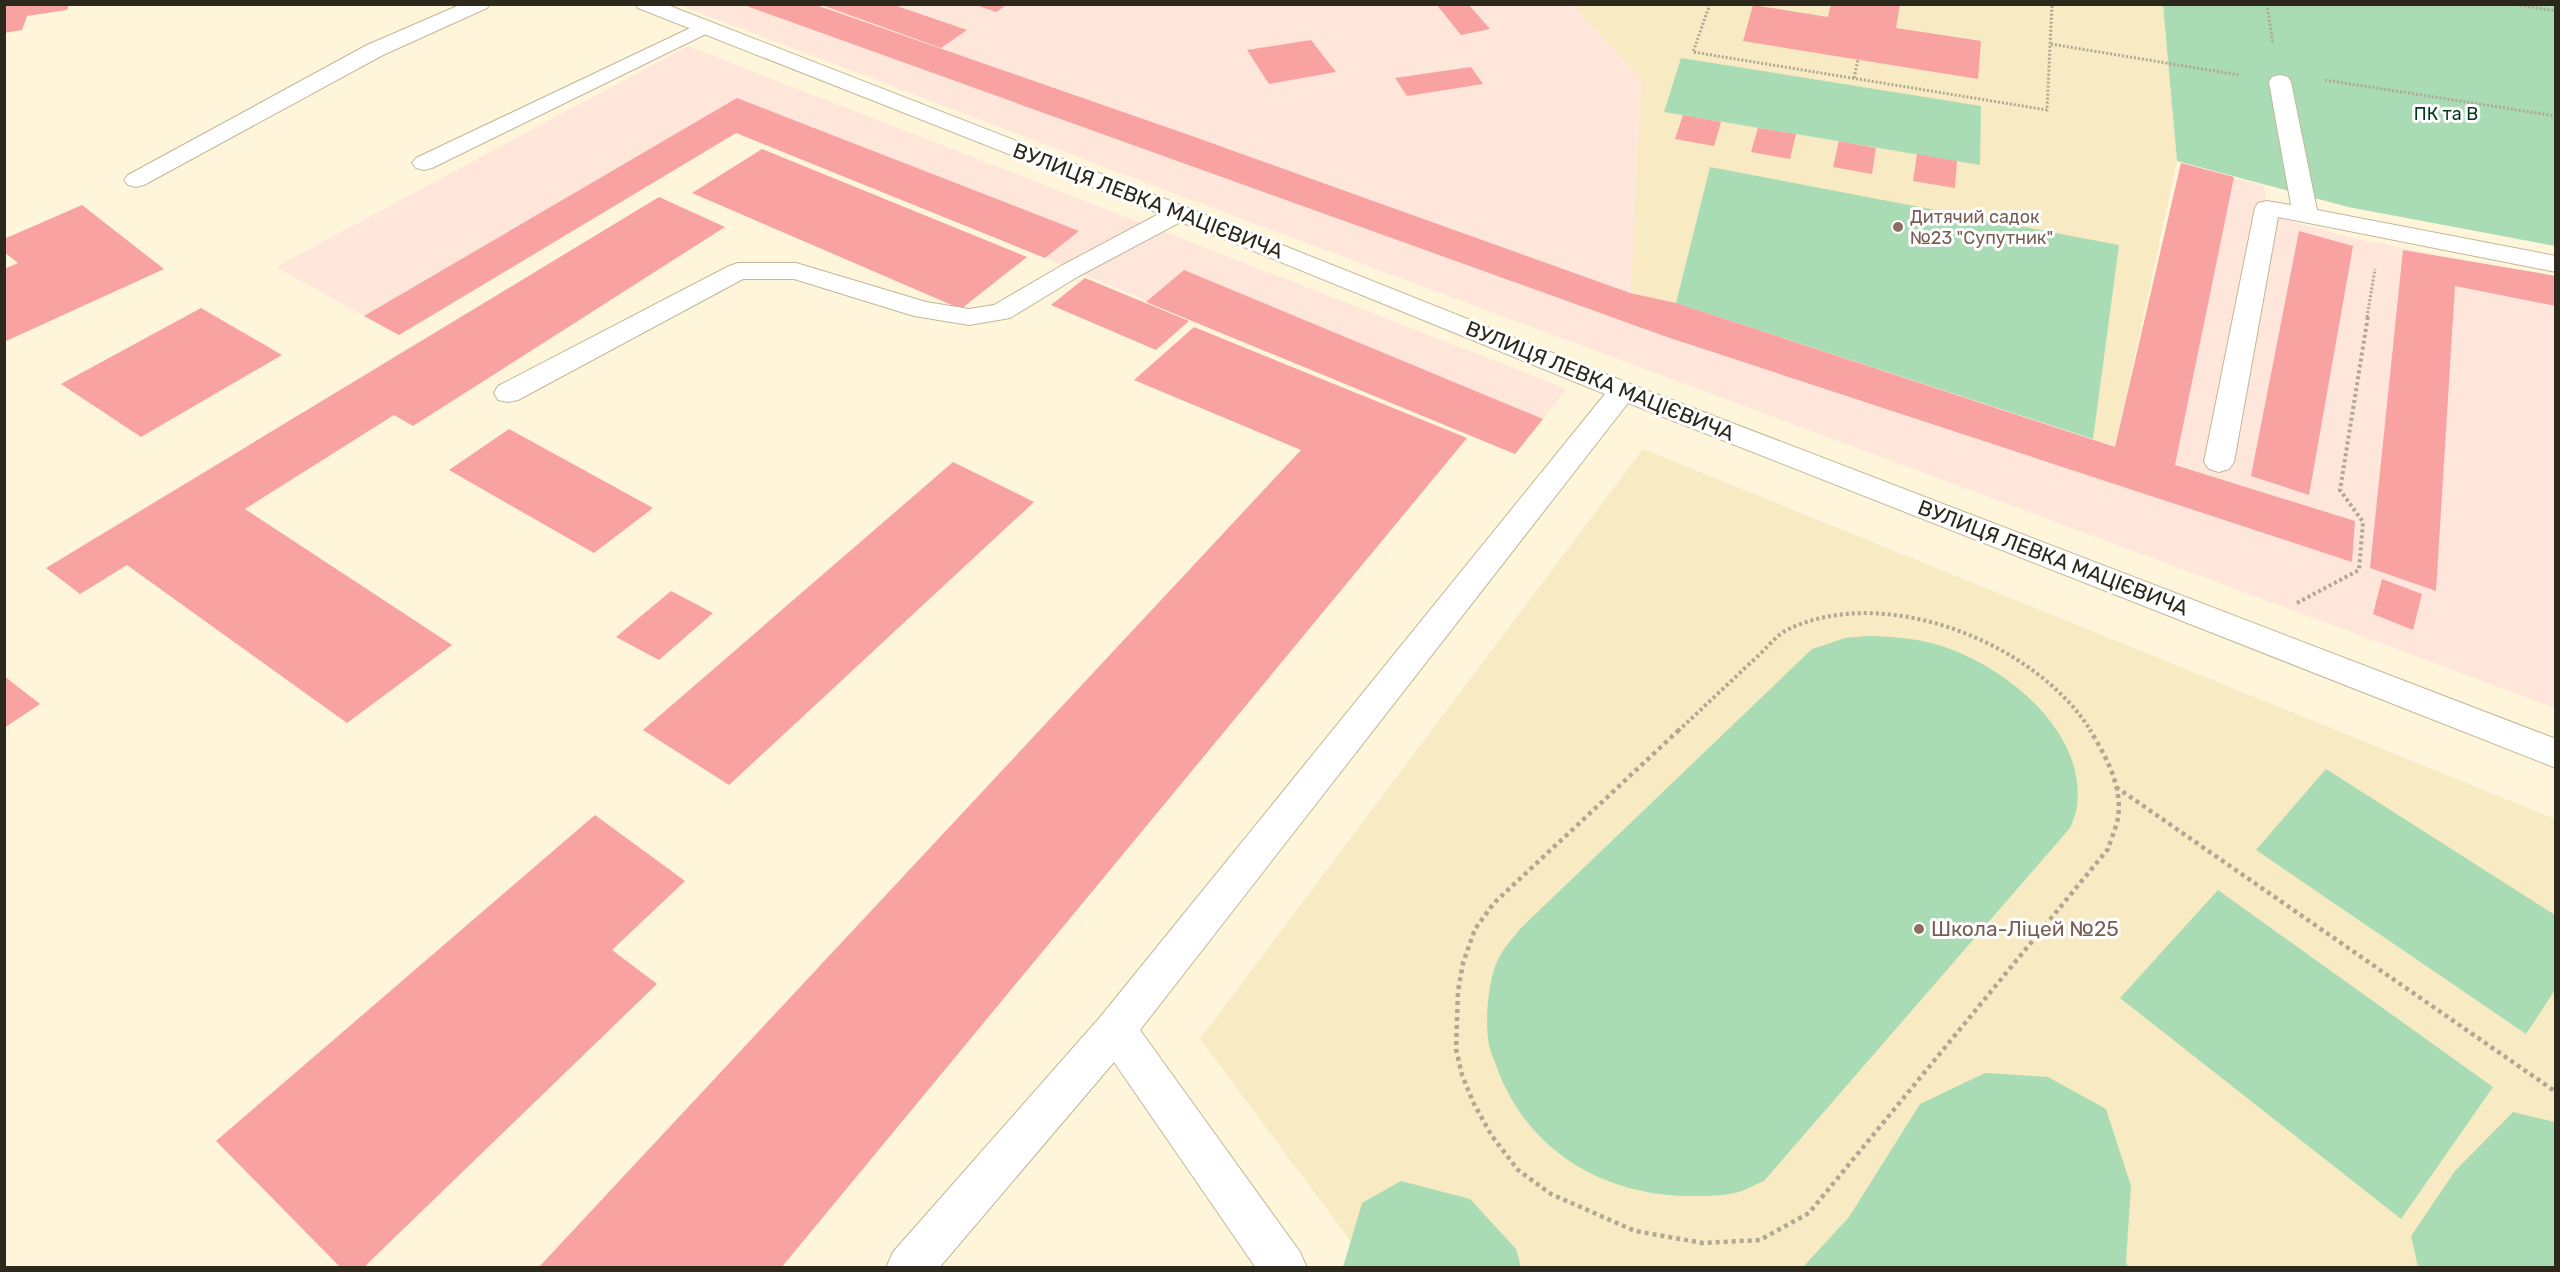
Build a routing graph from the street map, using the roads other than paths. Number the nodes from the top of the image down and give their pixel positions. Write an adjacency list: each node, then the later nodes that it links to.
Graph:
1 (480, 4): 6 (street)
2 (645, 4): 3 (street, ВУЛИЦЯ ЛЕВКА МАЦІЄВИЧА)
3 (705, 27): 5 (street); 7 (street, ВУЛИЦЯ ЛЕВКА МАЦІЄВИЧА)
4 (2280, 82): 8 (street)
5 (424, 163)
6 (136, 180)
7 (1179, 213): 10 (street, ВУЛИЦЯ ЛЕВКА МАЦІЄВИЧА); 11 (street)
8 (2305, 214): 9 (street); 12 (street)
9 (2556, 264)
10 (1623, 391): 13 (street, ВУЛИЦЯ ЛЕВКА МАЦІЄВИЧА); 14 (street)
11 (508, 393)
12 (2219, 462)
13 (2556, 754)
14 (1114, 1030): 15 (street); 16 (street)
15 (909, 1268)
16 (1284, 1268)

